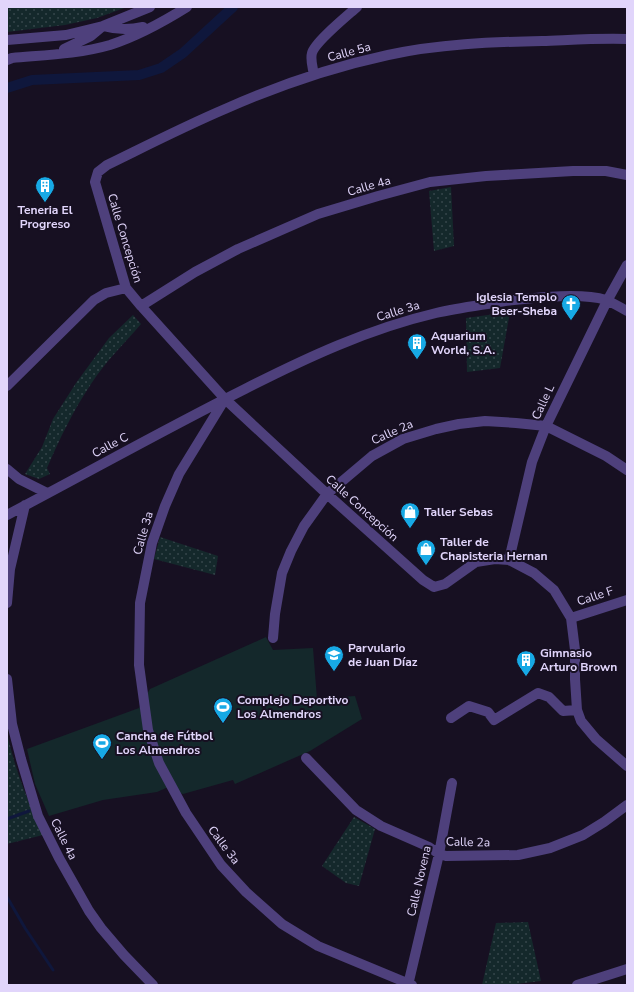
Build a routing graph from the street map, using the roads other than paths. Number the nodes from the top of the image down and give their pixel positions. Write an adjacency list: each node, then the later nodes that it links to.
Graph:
1 (150, 7): 5 (street)
2 (187, 7): 4 (street)
3 (357, 7): 10 (street)
4 (157, 25): 5 (street); 8 (street)
5 (102, 26): 7 (street); 8 (street)
6 (627, 39): 10 (street, Calle 5a)
7 (7, 40)
8 (49, 54): 9 (street)
9 (7, 60)
10 (314, 75): 11 (street, Calle 5a)
11 (98, 172): 14 (street, Calle Concepción)
12 (627, 175): 16 (street, Calle 4a)
13 (627, 265): 15 (street, Calle L)
14 (126, 288): 16 (street, Calle Concepción); 18 (street)
15 (607, 301): 17 (street, Calle 3a); 19 (street, Calle 3a); 20 (street, Calle L)
16 (141, 306): 19 (street, Calle Concepción)
17 (627, 311)
18 (7, 386)
19 (225, 398): 23 (street, Calle C); 24 (street, Calle Concepción); 41 (street, Calle 3a)
20 (546, 426): 22 (street, Calle 2a); 24 (street, Calle 2a); 27 (street, Calle L)
21 (7, 469): 23 (street)
22 (627, 470)
23 (47, 493): 25 (street, Calle C)
24 (327, 494): 27 (street, Calle Concepción); 31 (street, Calle 2a)
25 (25, 505): 26 (street, Calle C); 29 (street)
26 (7, 515)
27 (509, 560): 30 (street, Calle Concepción)
28 (627, 600): 30 (street, Calle F)
29 (7, 603)
30 (571, 618): 33 (street, Calle Concepción)
31 (273, 638)
32 (7, 679): 42 (street, Calle 4a)
33 (577, 710): 34 (street); 36 (street, Calle Concepción)
34 (451, 718)
35 (306, 758): 39 (street, Calle 2a)
36 (627, 766)
37 (452, 782): 39 (street, Calle Novena)
38 (627, 805): 39 (street, Calle 2a)
39 (439, 854): 41 (street, Calle Novena)
40 (627, 969): 43 (street)
41 (409, 984)
42 (152, 985)
43 (577, 985)

